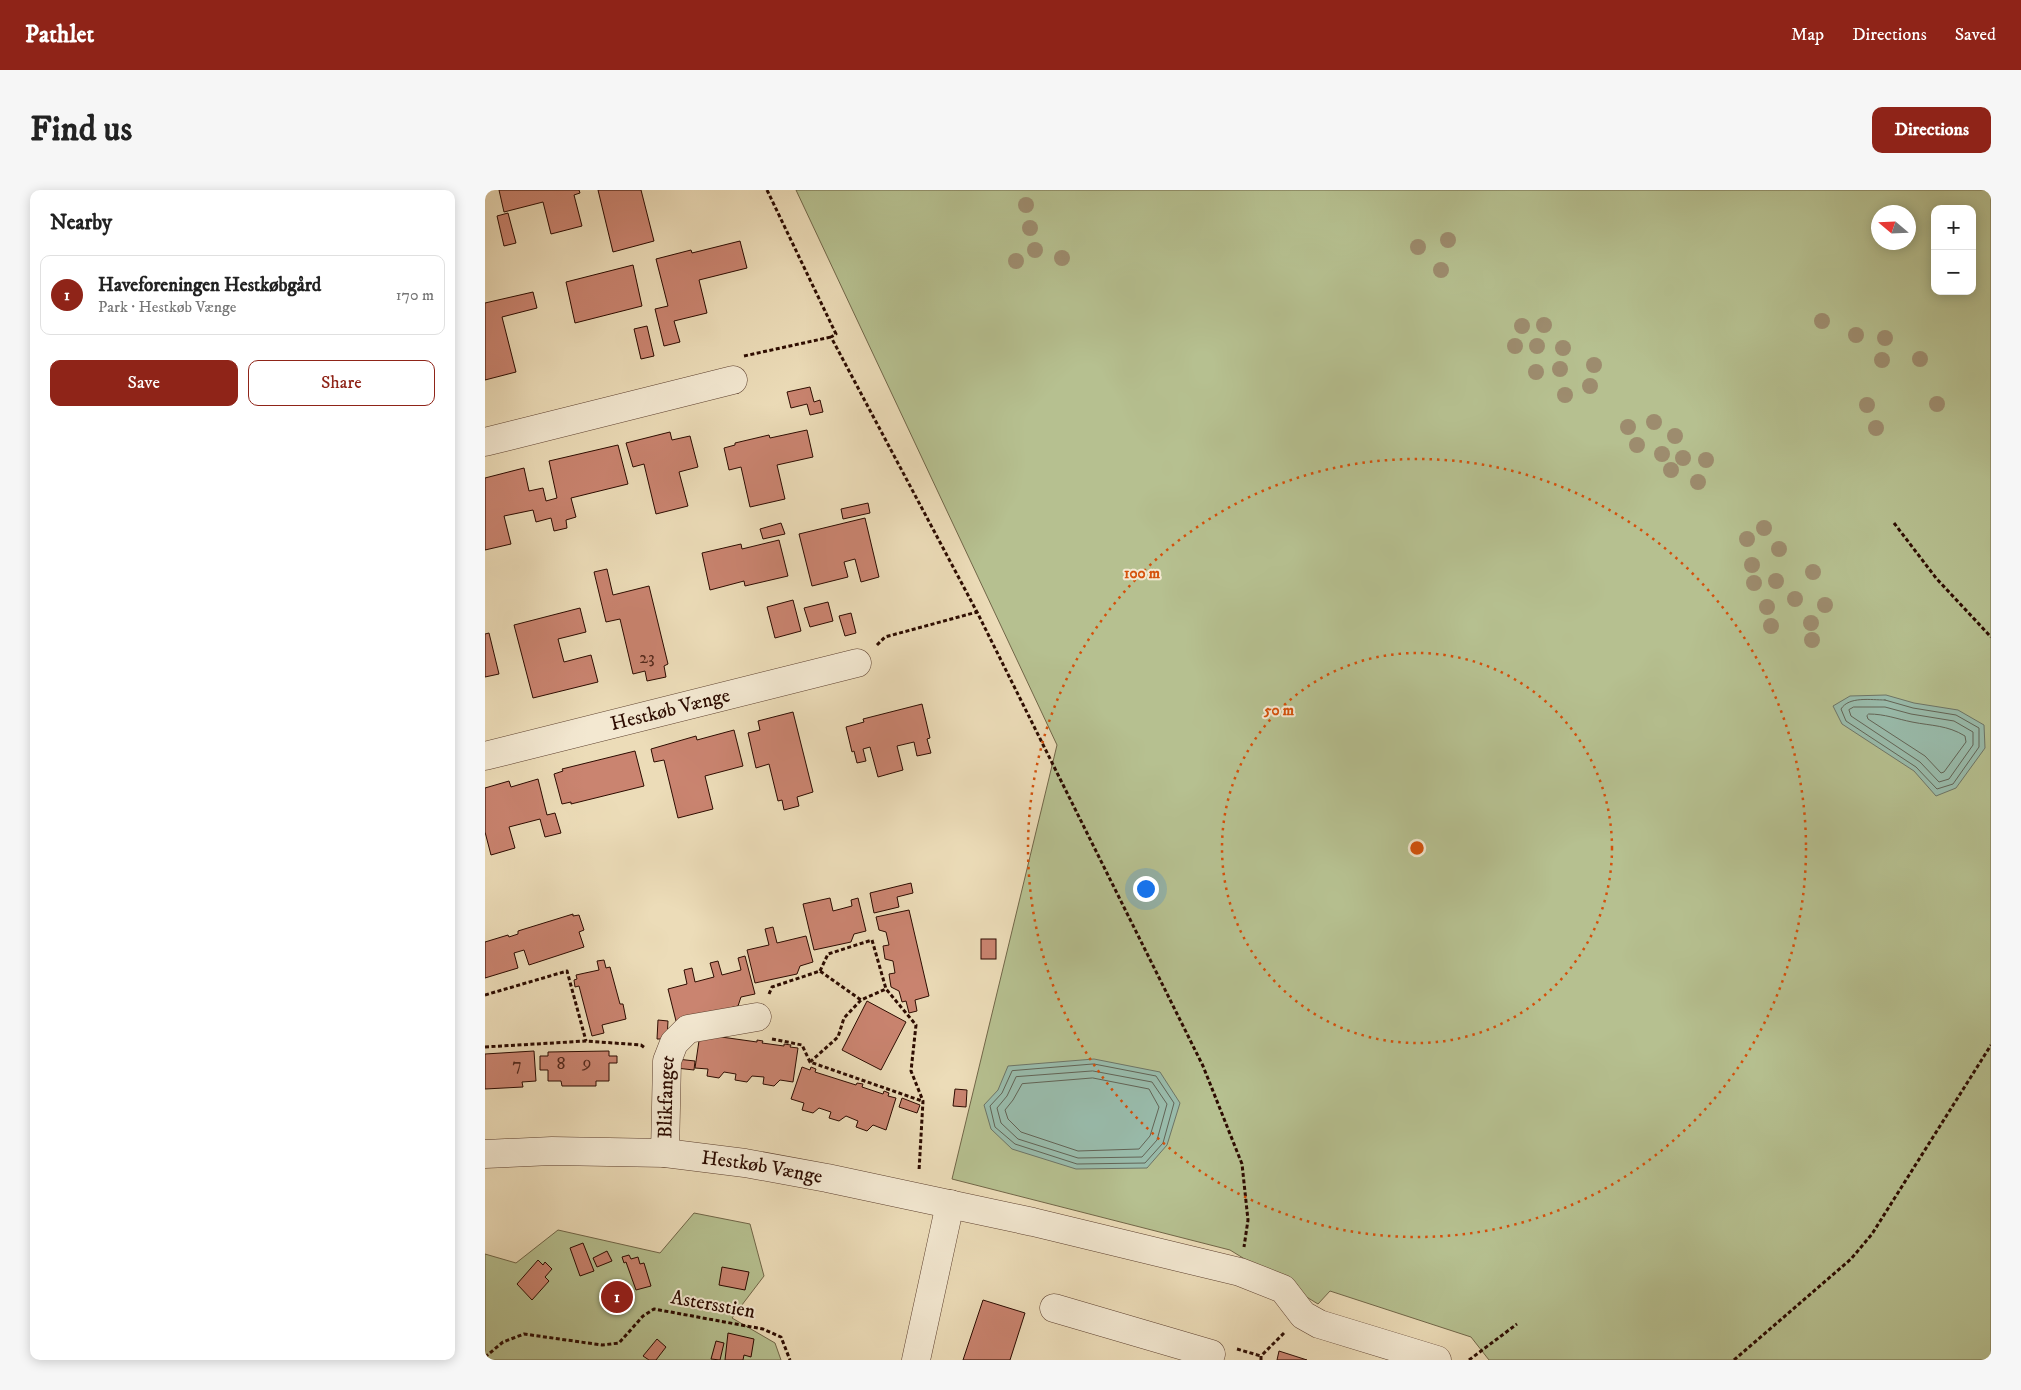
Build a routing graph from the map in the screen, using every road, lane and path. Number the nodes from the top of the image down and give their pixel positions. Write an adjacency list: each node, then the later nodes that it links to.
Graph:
1 (767, 190): 2 (path)
2 (831, 337): 3 (path); 6 (path)
3 (733, 380): 4 (street)
4 (485, 442)
5 (1895, 523): 7 (path)
6 (977, 612): 8 (path); 25 (path)
7 (1991, 638)
8 (857, 663): 9 (street, Hestkøb Vænge)
9 (485, 756)
10 (819, 971): 11 (path); 13 (path); 14 (path)
11 (886, 989): 13 (path); 20 (path)
12 (485, 995): 15 (path)
13 (861, 1000): 19 (path)
14 (757, 1017): 18 (street, Blikfanget); 19 (path)
15 (586, 1041): 17 (path); 18 (path)
16 (1991, 1045): 36 (path)
17 (485, 1047)
18 (667, 1061): 21 (street, Blikfanget)
19 (810, 1062): 20 (path)
20 (923, 1101): 23 (path)
21 (665, 1153): 22 (street, Hestkøb Vænge); 23 (street, Hestkøb Vænge)
22 (485, 1154)
23 (917, 1197): 24 (street, Hestkøb Vænge)
24 (950, 1204): 25 (street, Hestkøb Vænge); 32 (street)
25 (1240, 1272): 27 (street, Hestkøb Vænge)
26 (1054, 1308): 29 (street)
27 (1303, 1315): 33 (path); 34 (street)
28 (1517, 1324): 35 (path)
29 (1211, 1354)
30 (485, 1357): 31 (path, Astersstien)
31 (790, 1360)
32 (915, 1360)
33 (1261, 1360)
34 (1437, 1360)
35 (1469, 1360)
36 (1734, 1360)

